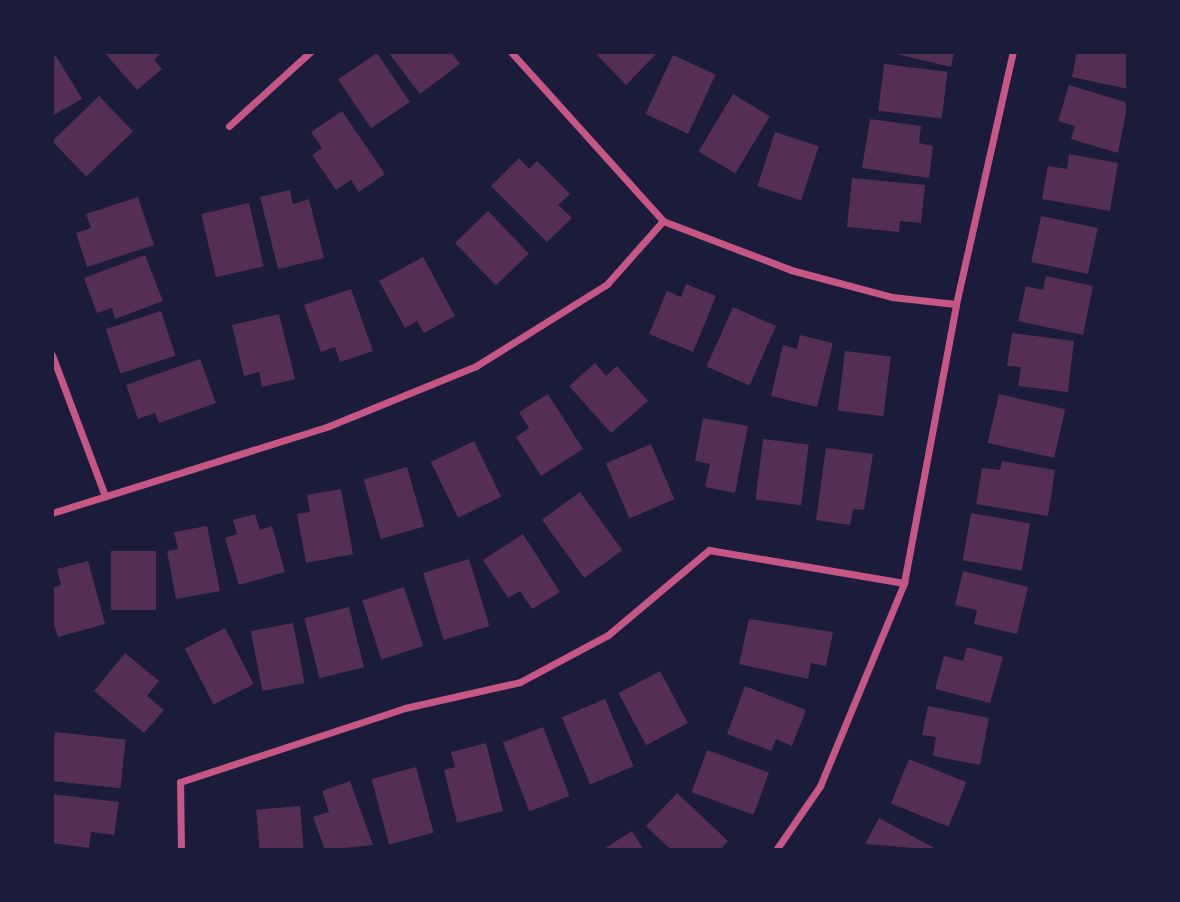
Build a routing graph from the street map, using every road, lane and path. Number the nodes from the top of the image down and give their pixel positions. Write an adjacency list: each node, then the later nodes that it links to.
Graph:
1 (310, 52): 4 (street)
2 (511, 52): 5 (street)
3 (1013, 52): 6 (street)
4 (229, 127)
5 (663, 220): 6 (street); 8 (street)
6 (956, 304): 10 (street)
7 (52, 355): 8 (street)
8 (105, 496): 9 (street)
9 (52, 513)
10 (904, 583): 11 (street); 12 (street)
11 (181, 849)
12 (776, 849)

